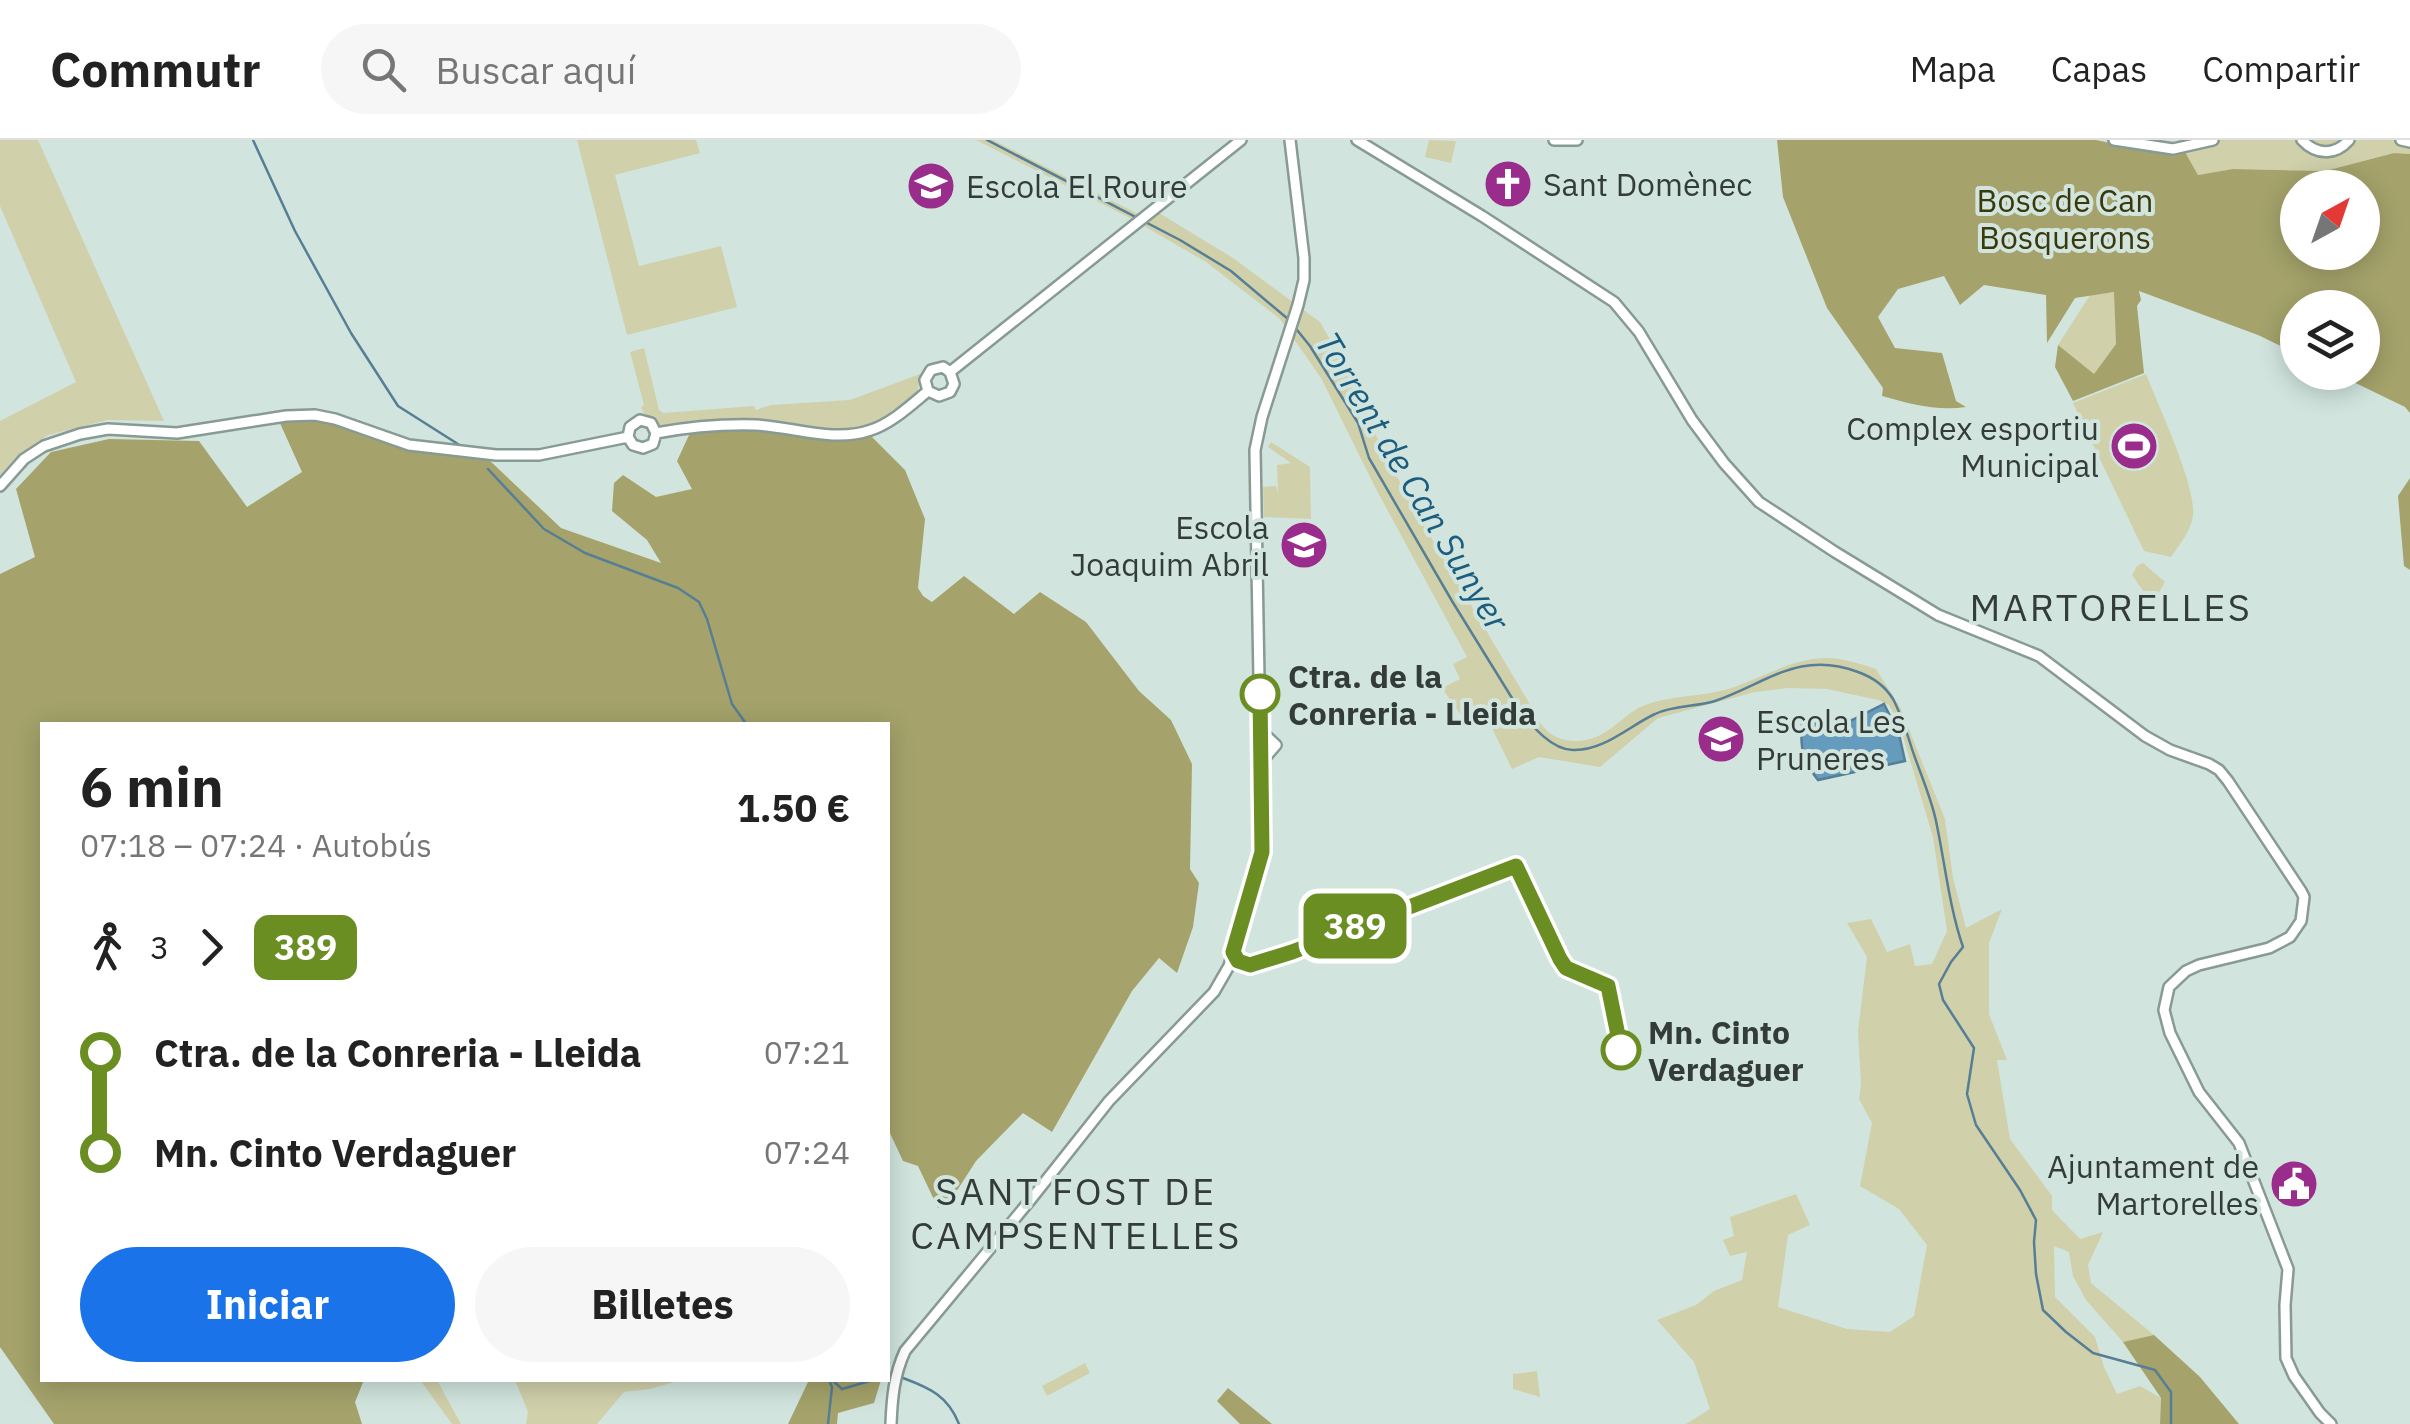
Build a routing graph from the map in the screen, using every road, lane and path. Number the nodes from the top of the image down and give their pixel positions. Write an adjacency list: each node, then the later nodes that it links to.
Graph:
1 (1241, 140): 13 (street)
2 (1290, 140): 18 (street)
3 (1358, 140): 23 (street)
4 (1554, 140): 5 (street)
5 (1577, 140)
6 (2114, 140): 7 (street)
7 (2212, 140)
8 (2302, 140): 12 (street)
9 (2362, 140): 12 (street)
10 (2401, 140): 11 (street)
11 (2410, 142)
12 (2347, 143)
13 (950, 372): 14 (street); 14 (street)
14 (928, 391): 15 (street)
15 (656, 434): 16 (street); 16 (street)
16 (628, 437): 17 (street)
17 (0, 486)
18 (1233, 952): 19 (street); 21 (street)
19 (1250, 965)
20 (1237, 970): 21 (street)
21 (1224, 975): 22 (street)
22 (891, 1424)
23 (2331, 1424)

